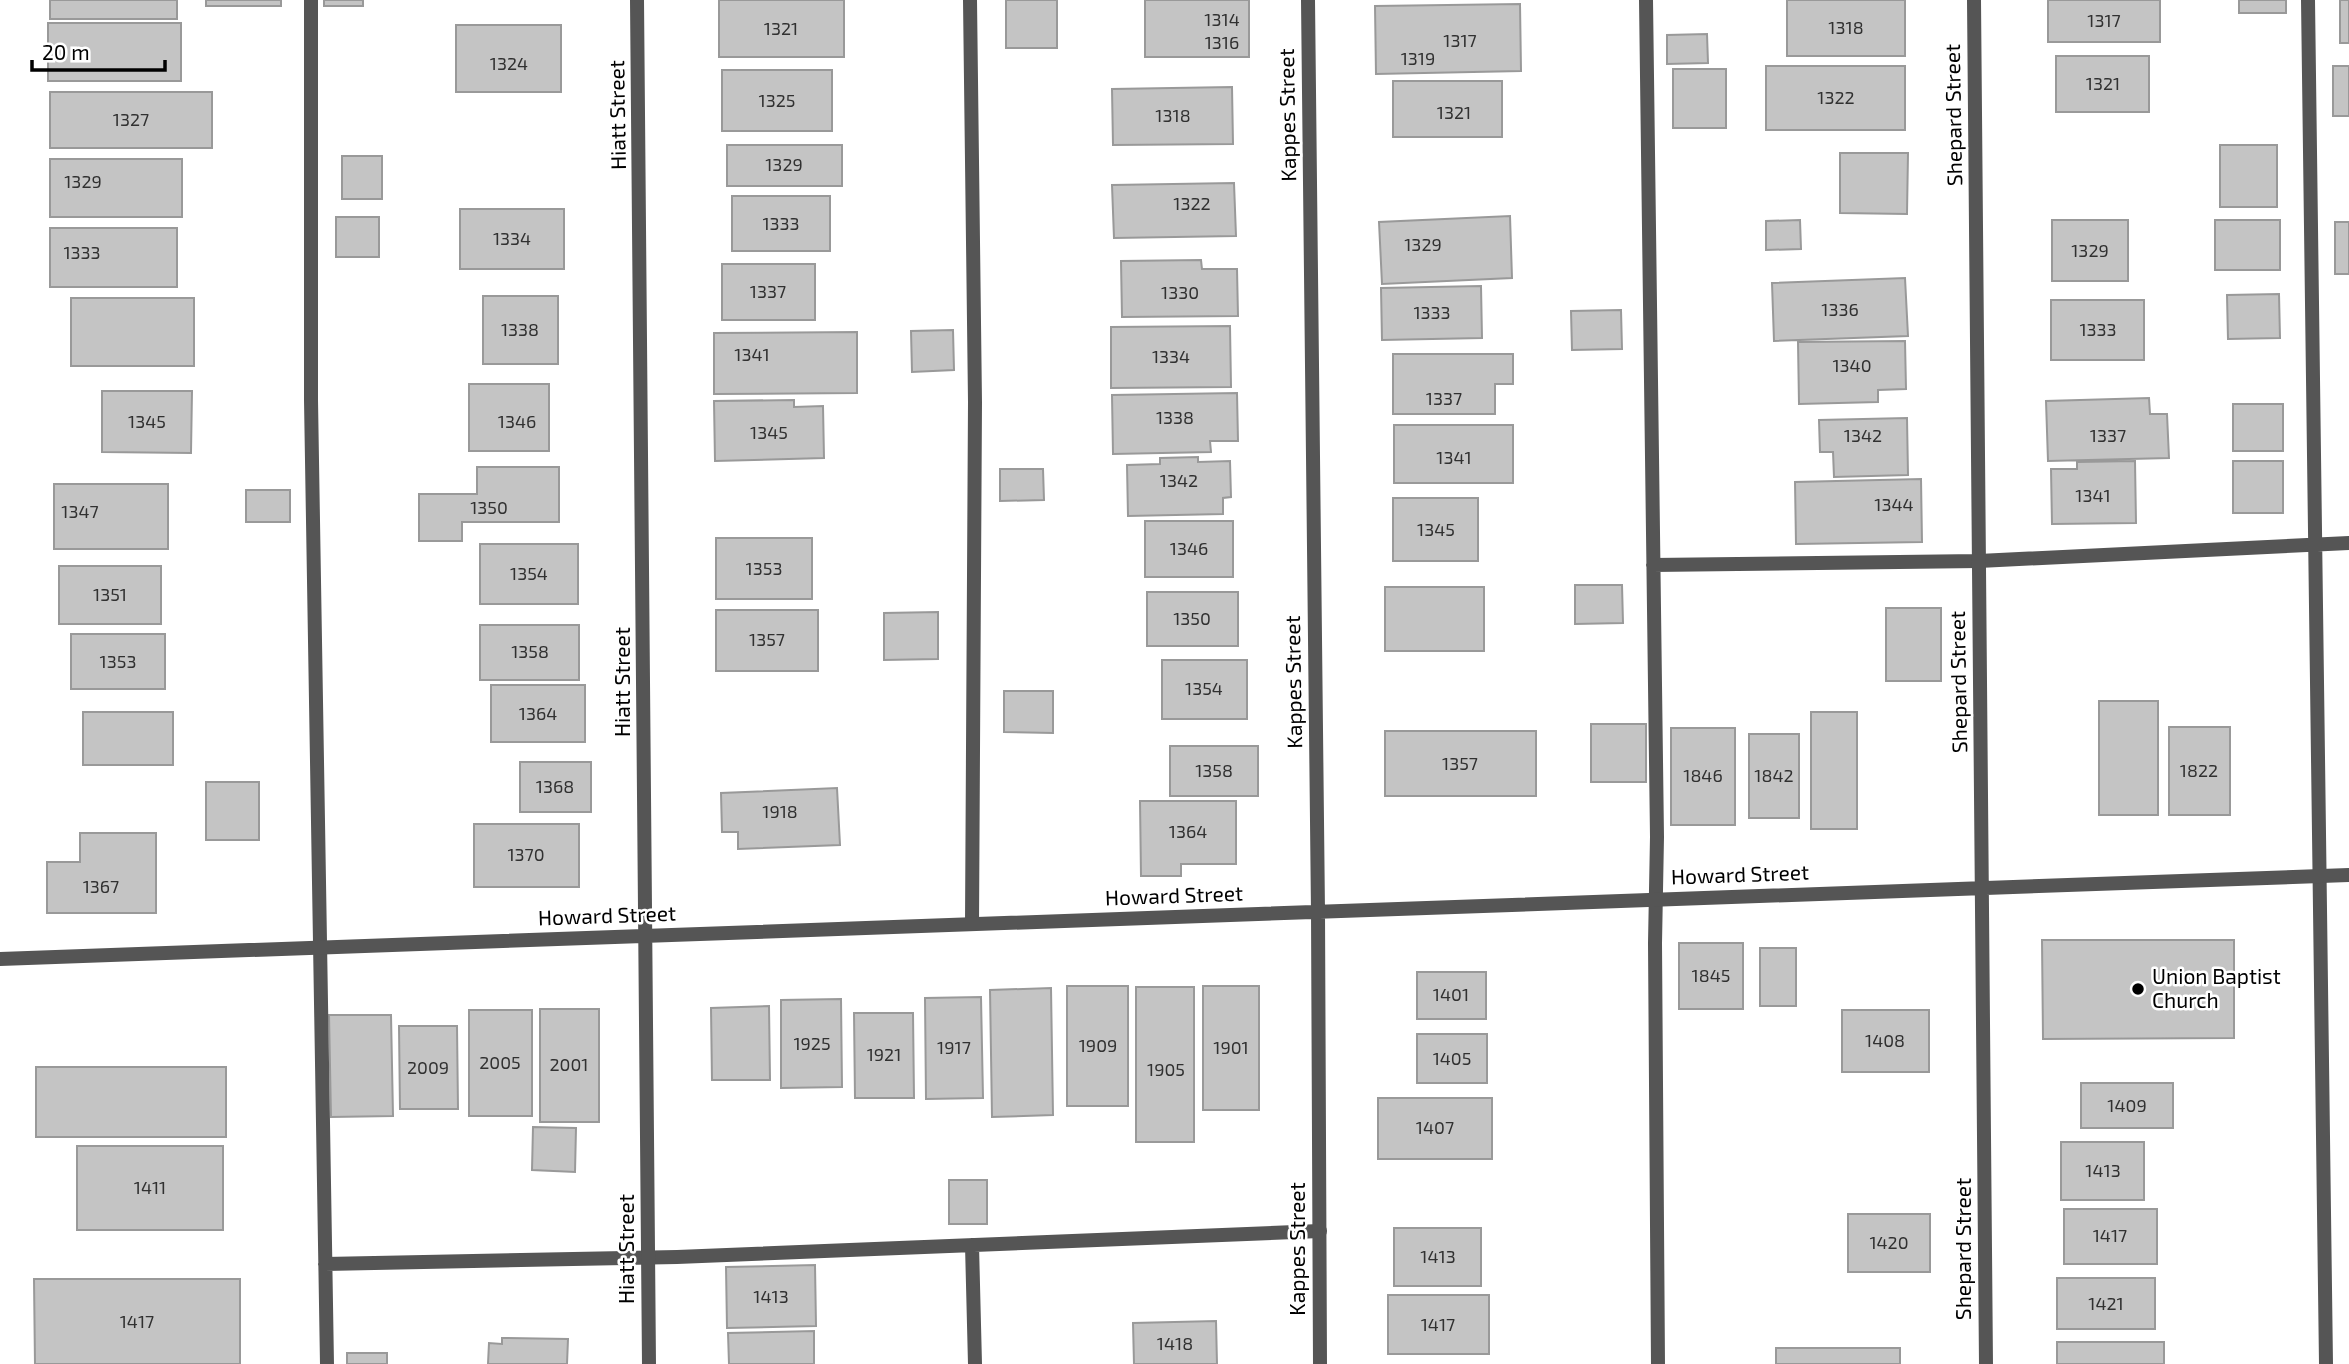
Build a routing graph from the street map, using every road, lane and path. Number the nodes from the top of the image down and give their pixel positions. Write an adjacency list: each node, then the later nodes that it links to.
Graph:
1 (311, 0): 19 (street)
2 (637, 0): 18 (street, Hiatt Street)
3 (970, 0): 17 (street)
4 (1308, 0): 16 (street, Kappes Street)
5 (1646, 0): 11 (street)
6 (1974, 0): 10 (street, Shepard Street)
7 (2308, 0): 9 (street)
8 (2349, 543): 9 (street)
9 (2315, 544): 10 (street); 13 (street)
10 (1979, 561): 11 (street); 14 (street, Shepard Street)
11 (1653, 565): 15 (street)
12 (2349, 875): 13 (street, Howard Street)
13 (2319, 876): 14 (street, Howard Street); 31 (street)
14 (1983, 887): 15 (street, Howard Street); 30 (street, Shepard Street)
15 (1655, 899): 16 (street, Howard Street); 29 (street)
16 (1318, 912): 17 (street, Howard Street); 21 (street, Kappes Street)
17 (972, 924): 18 (street, Howard Street)
18 (646, 936): 19 (street, Howard Street); 23 (street, Hiatt Street)
19 (320, 948): 20 (street, Howard Street); 24 (street)
20 (0, 959)
21 (1320, 1231): 22 (street); 28 (street, Kappes Street)
22 (972, 1245): 23 (street); 27 (street)
23 (649, 1258): 24 (street); 26 (street, Hiatt Street)
24 (325, 1264): 25 (street)
25 (327, 1364)
26 (649, 1364)
27 (975, 1364)
28 (1320, 1364)
29 (1658, 1364)
30 (1986, 1364)
31 (2326, 1364)

